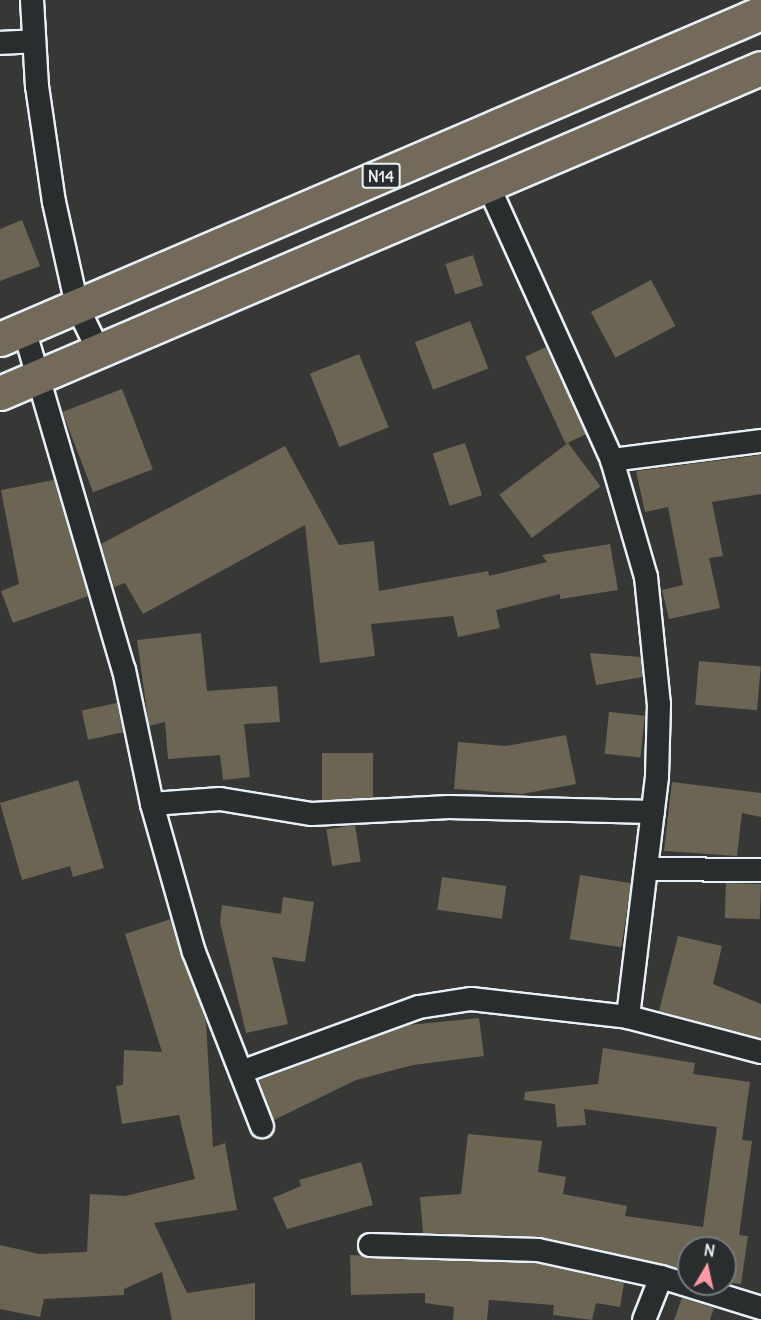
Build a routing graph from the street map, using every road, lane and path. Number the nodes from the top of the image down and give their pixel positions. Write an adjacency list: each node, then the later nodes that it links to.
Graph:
1 (32, 0): 3 (street)
2 (761, 13): 7 (main road, N14)
3 (34, 41): 4 (street); 7 (street)
4 (0, 44)
5 (761, 68): 6 (main road)
6 (488, 185): 9 (main road); 13 (street)
7 (77, 306): 8 (main road, N14); 9 (street)
8 (12, 334): 10 (street)
9 (99, 352): 10 (main road)
10 (40, 376): 11 (main road); 14 (street)
11 (0, 393)
12 (761, 441): 13 (street)
13 (612, 460): 15 (street)
14 (152, 804): 15 (street); 20 (street)
15 (653, 812): 16 (street)
16 (646, 869): 17 (street); 18 (street)
17 (761, 870)
18 (628, 1017): 19 (street); 20 (street)
19 (761, 1052)
20 (241, 1072): 21 (street)
21 (262, 1126)
22 (370, 1245): 23 (street)
23 (661, 1277): 24 (street); 25 (street)
24 (761, 1308)
25 (644, 1320)

